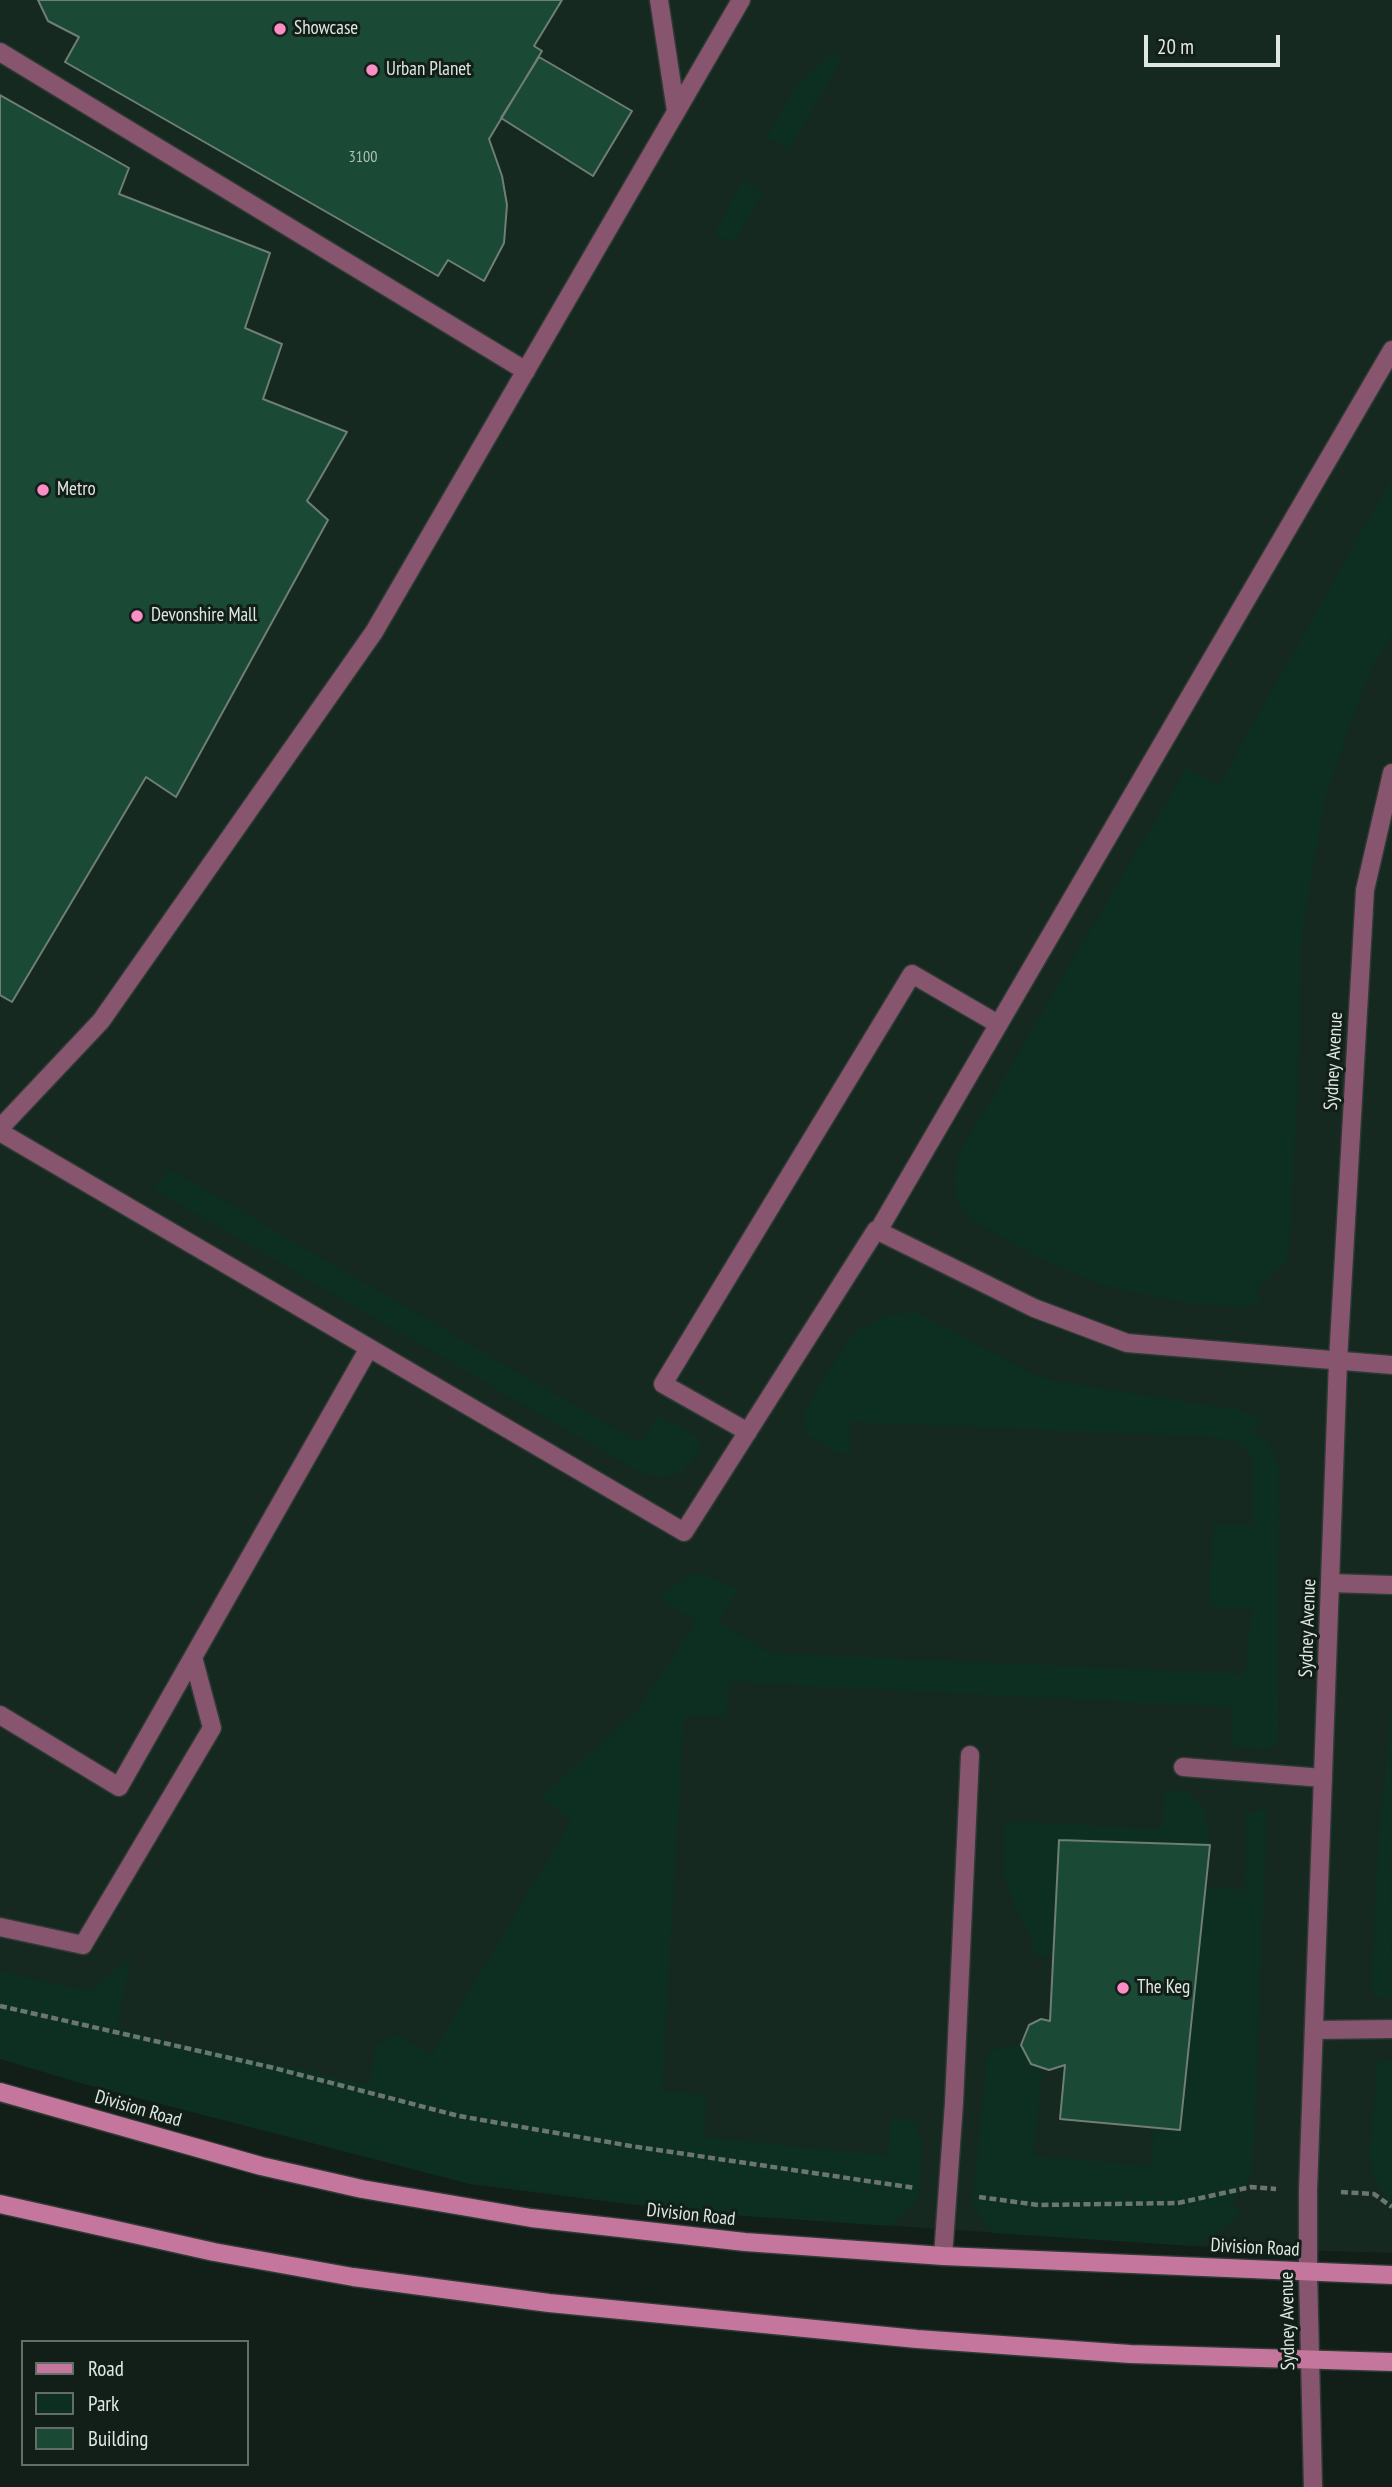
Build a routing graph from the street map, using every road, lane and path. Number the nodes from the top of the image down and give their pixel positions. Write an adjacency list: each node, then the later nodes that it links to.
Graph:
1 (659, 0): 4 (street)
2 (741, 0): 4 (street)
3 (0, 52): 6 (street)
4 (676, 111): 6 (street)
5 (1392, 350): 8 (street)
6 (526, 371): 9 (street)
7 (1392, 773): 12 (street, Sydney Avenue)
8 (998, 1024): 10 (street); 14 (street)
9 (0, 1130): 11 (street)
10 (878, 1231): 12 (street); 14 (street)
11 (369, 1348): 14 (street); 17 (street)
12 (1338, 1361): 13 (street); 15 (street, Sydney Avenue)
13 (1392, 1365)
14 (748, 1432)
15 (1330, 1583): 16 (street); 21 (street, Sydney Avenue)
16 (1392, 1585)
17 (193, 1657): 18 (street); 22 (street)
18 (0, 1715)
19 (970, 1755): 33 (street)
20 (1183, 1767): 21 (street)
21 (1323, 1778): 25 (street, Sydney Avenue)
22 (0, 1927)
23 (0, 2006): 28 (path)
24 (1392, 2029): 25 (street)
25 (1314, 2031): 34 (street, Sydney Avenue)
26 (0, 2092): 33 (main road, Division Road)
27 (1251, 2187): 30 (path)
28 (917, 2188)
29 (1374, 2193): 32 (path)
30 (975, 2196)
31 (0, 2204): 36 (main road)
32 (1392, 2207)
33 (943, 2256): 34 (main road, Division Road)
34 (1308, 2272): 35 (main road, Division Road); 36 (street, Sydney Avenue)
35 (1392, 2275)
36 (1310, 2360): 37 (main road); 38 (street, Sydney Avenue)
37 (1392, 2362)
38 (1313, 2487)

